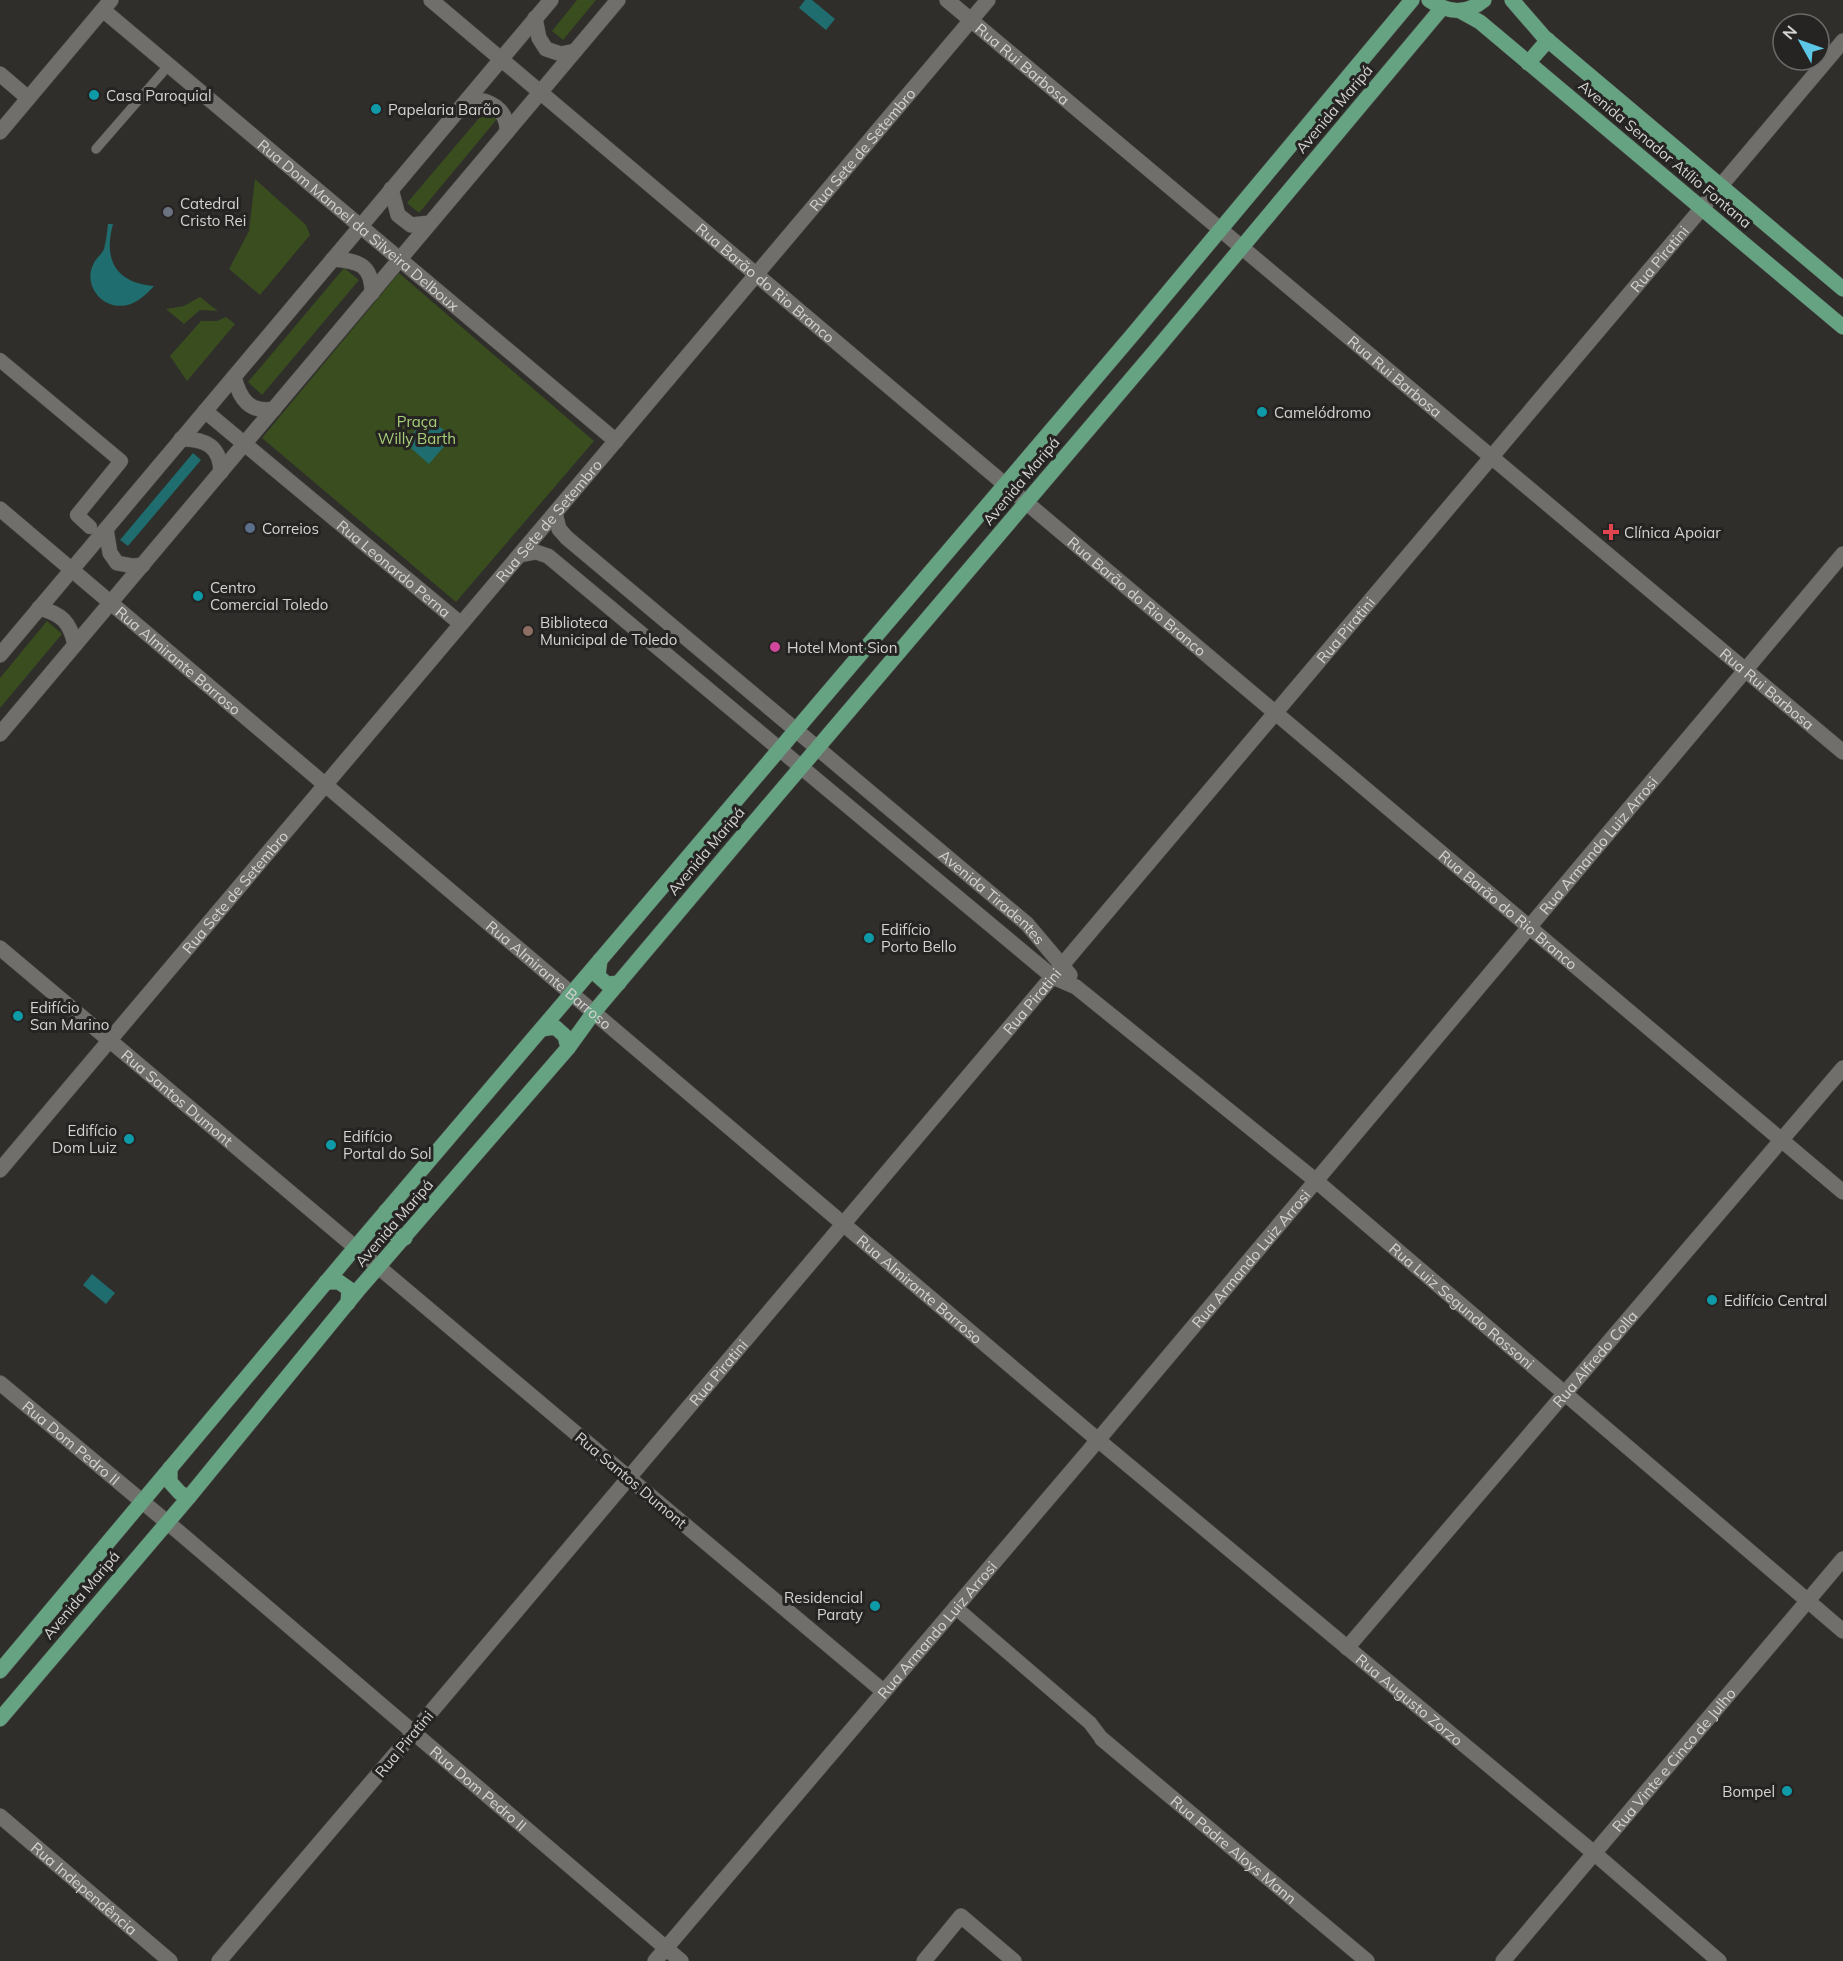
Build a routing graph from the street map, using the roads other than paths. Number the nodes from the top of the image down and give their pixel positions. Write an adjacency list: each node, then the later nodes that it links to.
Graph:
1 (431, 0): 17 (street, Rua Barão do Rio Branco)
2 (551, 0): 12 (street)
3 (618, 0): 16 (street)
4 (947, 0): 13 (street, Rua Rui Barbosa)
5 (988, 0): 13 (street, Rua Sete de Setembro)
6 (1412, 0): 21 (main road, Avenida Maripá)
7 (1484, 0): 11 (main road)
8 (1512, 0): 14 (main road, Avenida Senador Atílio Fontana)
9 (1436, 4): 11 (main road); 25 (main road, Avenida Maripá)
10 (107, 5): 19 (street, Rua Dom Manoel da Silveira Delboux); 23 (street)
11 (1462, 12): 18 (main road, Avenida Senador Atílio Fontana)
12 (535, 18): 16 (street); 17 (street)
13 (971, 20): 34 (street, Rua Rui Barbosa); 38 (street, Rua Sete de Setembro)
14 (1548, 40): 18 (main road); 29 (main road, Avenida Senador Atílio Fontana)
15 (1843, 41): 29 (street, Rua Piratini)
16 (575, 51): 22 (street)
17 (501, 59): 22 (street, Rua Barão do Rio Branco); 24 (street)
18 (1528, 63): 31 (main road, Avenida Senador Atílio Fontana)
19 (169, 65): 28 (lane); 33 (street, Rua Dom Manoel da Silveira Delboux)
20 (0, 74): 23 (street)
21 (1336, 92): 25 (main road); 34 (main road, Avenida Maripá)
22 (540, 93): 27 (street); 38 (street, Rua Barão do Rio Branco)
23 (28, 98): 26 (street)
24 (467, 100): 27 (street); 30 (street)
25 (1358, 110): 35 (main road, Avenida Maripá)
26 (0, 132)
27 (507, 132): 32 (street)
28 (96, 148)
29 (1721, 186): 31 (street, Rua Piratini); 39 (main road, Avenida Senador Atílio Fontana)
30 (392, 189): 32 (street); 33 (street)
31 (1702, 208): 41 (main road, Avenida Senador Atílio Fontana); 50 (street, Rua Piratini)
32 (430, 224): 37 (street)
33 (361, 226): 36 (street); 37 (street, Rua Dom Manoel da Silveira Delboux)
34 (1220, 231): 35 (street, Rua Rui Barbosa); 49 (main road, Avenida Maripá)
35 (1241, 249): 50 (street, Rua Rui Barbosa); 51 (main road, Avenida Maripá)
36 (333, 259): 40 (street); 43 (street)
37 (400, 259): 40 (street); 47 (street, Rua Dom Manoel da Silveira Delboux)
38 (756, 276): 47 (street, Rua Sete de Setembro); 53 (street, Rua Barão do Rio Branco)
39 (1843, 289)
40 (372, 293): 44 (street)
41 (1843, 327)
42 (1, 364): 58 (street)
43 (234, 377): 44 (street); 45 (street)
44 (274, 409): 48 (street)
45 (205, 411): 46 (street); 48 (street, Rua Leonardo Perna)
46 (181, 439): 52 (street); 58 (street)
47 (616, 441): 56 (street, Rua Sete de Setembro)
48 (244, 444): 52 (street); 68 (street, Rua Leonardo Perna)
49 (1035, 449): 51 (main road); 53 (main road, Avenida Maripá)
50 (1491, 458): 71 (street, Rua Rui Barbosa); 75 (street, Rua Piratini)
51 (1056, 467): 54 (main road, Avenida Maripá)
52 (221, 472): 63 (street)
53 (1006, 483): 54 (street, Rua Barão do Rio Branco); 57 (main road, Avenida Maripá)
54 (1028, 501): 59 (main road, Avenida Maripá); 75 (street, Rua Barão do Rio Branco)
55 (0, 509): 65 (street, Rua Almirante Barroso)
56 (555, 513): 60 (street, Avenida Tiradentes); 62 (street, Rua Sete de Setembro)
57 (980, 514): 59 (main road); 73 (main road, Avenida Maripá)
58 (98, 528): 63 (street); 65 (street)
59 (1000, 533): 76 (main road, Avenida Maripá)
60 (576, 546): 64 (street); 72 (street, Avenida Tiradentes)
61 (1843, 554): 71 (street, Rua Armando Luiz Arrosi)
62 (520, 555): 64 (street, Avenida Tiradentes); 68 (street, Rua Sete de Setembro)
63 (143, 565): 66 (street)
64 (560, 566): 74 (street, Avenida Tiradentes)
65 (72, 570): 66 (street, Rua Almirante Barroso); 67 (street)
66 (111, 603): 69 (street); 85 (street, Rua Almirante Barroso)
67 (39, 608): 69 (street); 70 (street)
68 (461, 624): 85 (street, Rua Sete de Setembro)
69 (75, 645): 78 (street)
70 (0, 655)
71 (1746, 670): 81 (street, Rua Rui Barbosa); 89 (street, Rua Armando Luiz Arrosi)
72 (752, 693): 74 (street); 77 (street, Avenida Tiradentes)
73 (824, 697): 76 (main road); 77 (main road, Avenida Maripá)
74 (736, 713): 80 (street, Avenida Tiradentes)
75 (1275, 713): 89 (street, Rua Barão do Rio Branco); 93 (street, Rua Piratini)
76 (845, 716): 79 (main road, Avenida Maripá)
77 (796, 730): 79 (street, Avenida Tiradentes); 80 (main road, Avenida Maripá)
78 (0, 734)
79 (817, 748): 82 (main road, Avenida Maripá); 83 (street, Avenida Tiradentes)
80 (780, 749): 82 (street, Avenida Tiradentes); 84 (main road, Avenida Maripá)
81 (1843, 752)
82 (801, 767): 86 (street, Avenida Tiradentes); 87 (main road, Avenida Maripá)
83 (854, 779): 86 (street); 88 (street, Avenida Tiradentes)
84 (752, 782): 87 (main road); 92 (main road, Avenida Maripá)
85 (326, 785): 96 (street, Rua Almirante Barroso); 99 (street, Rua Sete de Setembro)
86 (837, 797): 90 (street, Avenida Tiradentes)
87 (773, 800): 94 (main road, Avenida Maripá)
88 (1027, 924): 90 (street); 93 (street, Avenida Tiradentes)
89 (1529, 927): 102 (street, Rua Barão do Rio Branco); 104 (street, Rua Armando Luiz Arrosi)
90 (1013, 944): 93 (street, Avenida Tiradentes)
91 (0, 948): 99 (street, Rua Santos Dumont)
92 (600, 960): 94 (main road); 96 (main road, Avenida Maripá)
93 (1058, 971): 95 (street, Avenida Tiradentes); 107 (street, Rua Piratini)
94 (619, 983): 97 (main road, Avenida Maripá)
95 (1076, 987): 104 (street, Rua Luiz Segundo Rossoni)
96 (572, 994): 97 (street, Rua Almirante Barroso); 98 (main road, Avenida Maripá)
97 (594, 1012): 100 (main road, Avenida Maripá); 107 (street, Rua Almirante Barroso)
98 (542, 1029): 100 (main road); 106 (main road, Avenida Maripá)
99 (109, 1041): 103 (street, Rua Sete de Setembro); 109 (street, Rua Santos Dumont)
100 (568, 1048): 108 (main road, Avenida Maripá)
101 (1843, 1068): 102 (street, Rua Alfredo Colla)
102 (1782, 1140): 105 (street, Rua Barão do Rio Branco); 114 (street, Rua Alfredo Colla)
103 (0, 1170)
104 (1315, 1180): 114 (street, Rua Luiz Segundo Rossoni); 115 (street, Rua Armando Luiz Arrosi)
105 (1843, 1192)
106 (386, 1211): 108 (main road); 109 (main road, Avenida Maripá)
107 (844, 1224): 115 (street, Rua Almirante Barroso); 117 (street, Rua Piratini)
108 (405, 1238): 110 (main road, Avenida Maripá)
109 (354, 1249): 110 (street, Rua Santos Dumont); 111 (main road, Avenida Maripá)
110 (378, 1268): 112 (main road, Avenida Maripá); 117 (street, Rua Santos Dumont)
111 (326, 1282): 112 (main road); 116 (main road, Avenida Maripá)
112 (348, 1303): 118 (main road, Avenida Maripá)
113 (0, 1383): 119 (street, Rua Dom Pedro II)
114 (1565, 1393): 122 (street, Rua Luiz Segundo Rossoni); 125 (street, Rua Alfredo Colla)
115 (1098, 1440): 123 (street, Rua Armando Luiz Arrosi); 125 (street, Rua Augusto Zorzo)
116 (170, 1468): 118 (main road); 119 (main road, Avenida Maripá)
117 (629, 1478): 127 (street, Rua Santos Dumont); 129 (street, Rua Piratini)
118 (189, 1497): 120 (main road, Avenida Maripá)
119 (142, 1501): 120 (street, Rua Dom Pedro II); 126 (main road, Avenida Maripá)
120 (167, 1522): 128 (main road, Avenida Maripá); 129 (street, Rua Dom Pedro II)
121 (1843, 1559): 122 (street, Rua Vinte e Cinco de Julho)
122 (1808, 1600): 124 (street, Rua Luiz Segundo Rossoni); 132 (street, Rua Vinte e Cinco de Julho)
123 (955, 1607): 127 (street, Rua Armando Luiz Arrosi); 130 (street)
124 (1843, 1631)
125 (1347, 1648): 132 (street, Rua Augusto Zorzo)
126 (0, 1671)
127 (883, 1691): 133 (street, Rua Armando Luiz Arrosi)
128 (0, 1719)
129 (414, 1732): 133 (street, Rua Dom Pedro II); 135 (street, Rua Piratini)
130 (1102, 1739): 140 (street, Rua Padre Aloys Mann)
131 (0, 1815): 134 (street, Rua Independência)
132 (1594, 1853): 141 (street, Rua Vinte e Cinco de Julho); 142 (street, Rua Augusto Zorzo)
133 (666, 1948): 136 (street, Rua Armando Luiz Arrosi); 137 (street, Rua Dom Pedro II)
134 (170, 1961)
135 (219, 1961)
136 (655, 1961)
137 (681, 1961)
138 (924, 1961): 139 (street)
139 (1014, 1961)
140 (1367, 1961)
141 (1503, 1961)
142 (1719, 1961)

